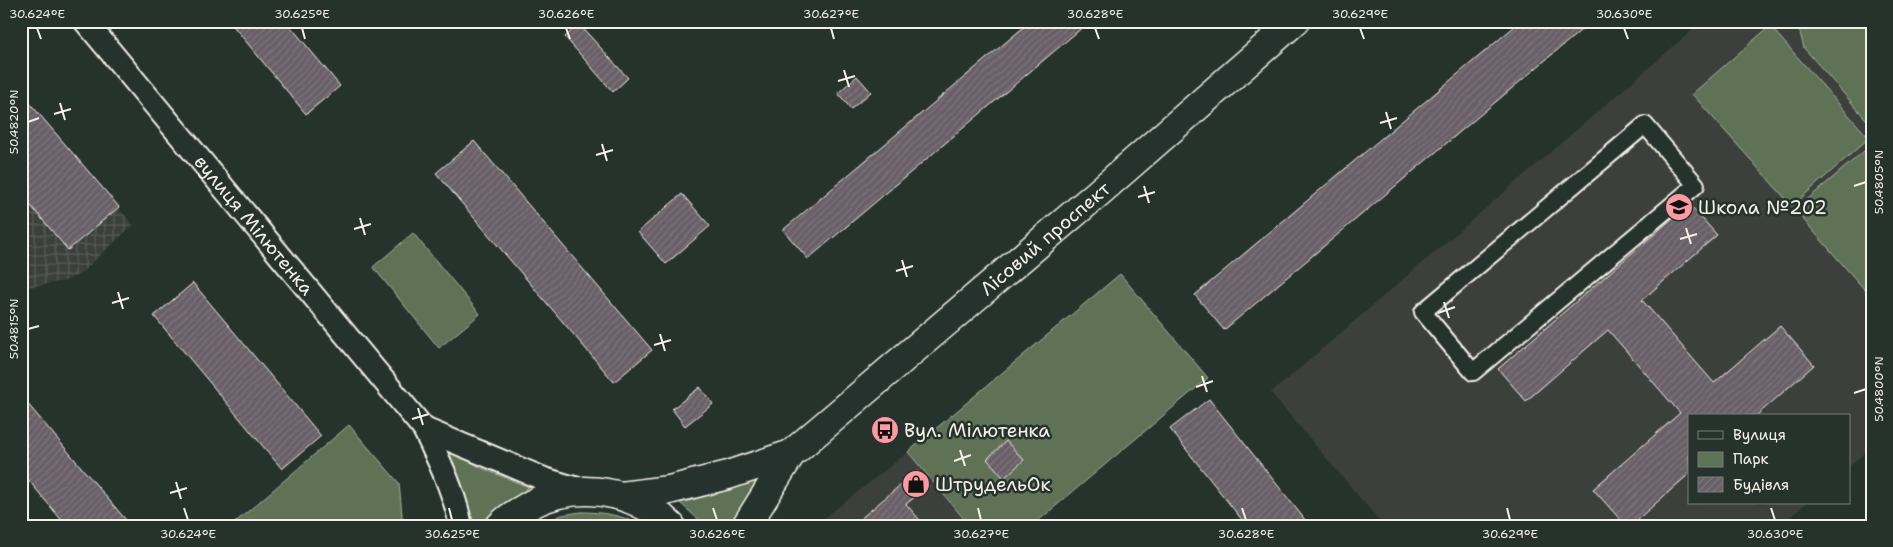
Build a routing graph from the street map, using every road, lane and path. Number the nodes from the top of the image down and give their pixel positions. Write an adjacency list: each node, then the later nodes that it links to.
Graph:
1 (85, 21): 4 (street, вулиця Мілютенка)
2 (1295, 21): 5 (street, Лісовий проспект)
3 (1423, 312): 3 (street)
4 (424, 429): 6 (street, вулиця Мілютенка); 8 (street, вулиця Мілютенка)
5 (791, 454): 7 (street, Лісовий проспект); 11 (street, Лісовий проспект)
6 (582, 490): 7 (street); 9 (street)
7 (621, 496): 10 (street)
8 (461, 526)
9 (500, 526)
10 (671, 526)
11 (746, 526)

